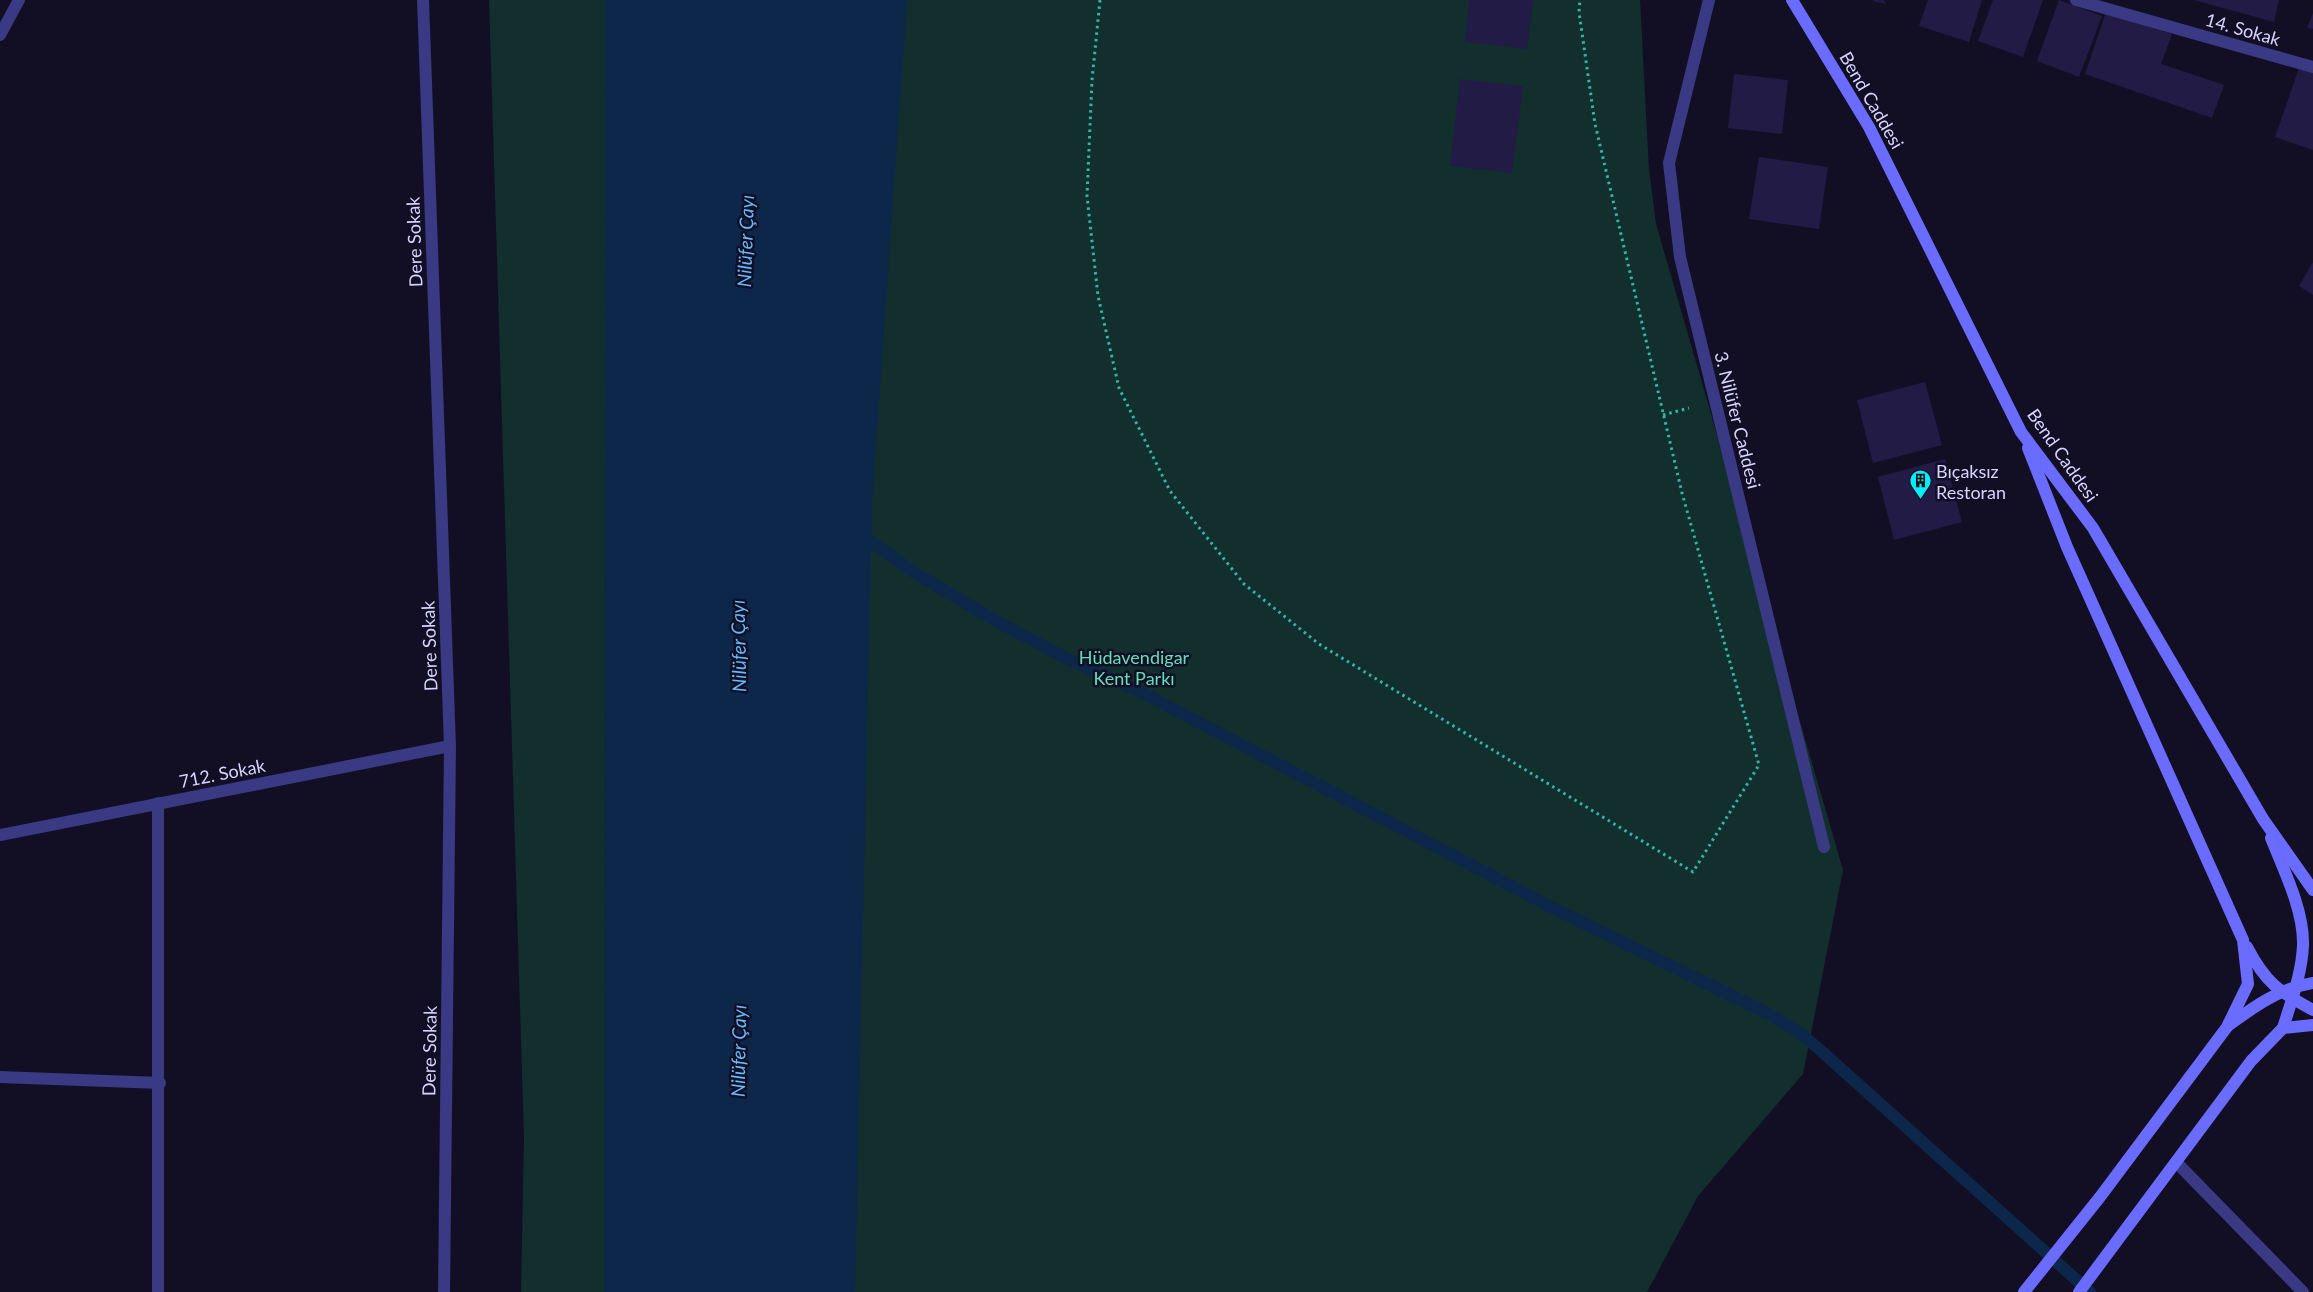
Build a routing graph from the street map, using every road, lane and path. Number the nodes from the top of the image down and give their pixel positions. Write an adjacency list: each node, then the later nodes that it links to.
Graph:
1 (19, 0): 8 (street)
2 (423, 0): 11 (street, Dere Sokak)
3 (1100, 0): 4 (path)
4 (1580, 0)
5 (1709, 0): 15 (street, 3. Nilüfer Caddesi)
6 (1792, 0): 10 (main road, Bend Caddesi)
7 (2076, 0): 9 (street, 14. Sokak)
8 (0, 35)
9 (2313, 67)
10 (2021, 432): 13 (main road, Bend Caddesi); 17 (main road)
11 (450, 746): 12 (street, 712. Sokak); 29 (street, Dere Sokak)
12 (158, 804): 14 (street, 712. Sokak); 26 (street)
13 (2264, 819): 16 (main road, Bend Caddesi); 19 (main road)
14 (0, 835)
15 (1824, 847)
16 (2313, 890)
17 (2243, 940): 20 (main road); 23 (main road)
18 (2313, 983): 19 (main road)
19 (2296, 986): 20 (main road)
20 (2287, 995): 21 (main road); 23 (main road); 24 (main road)
21 (2313, 1010)
22 (2313, 1025): 24 (main road)
23 (2227, 1026): 30 (main road)
24 (2283, 1028): 27 (main road)
25 (0, 1077): 26 (street)
26 (160, 1083): 28 (street)
27 (2176, 1162): 31 (main road); 32 (street)
28 (158, 1292)
29 (444, 1292)
30 (2024, 1292)
31 (2078, 1292)
32 (2302, 1292)

